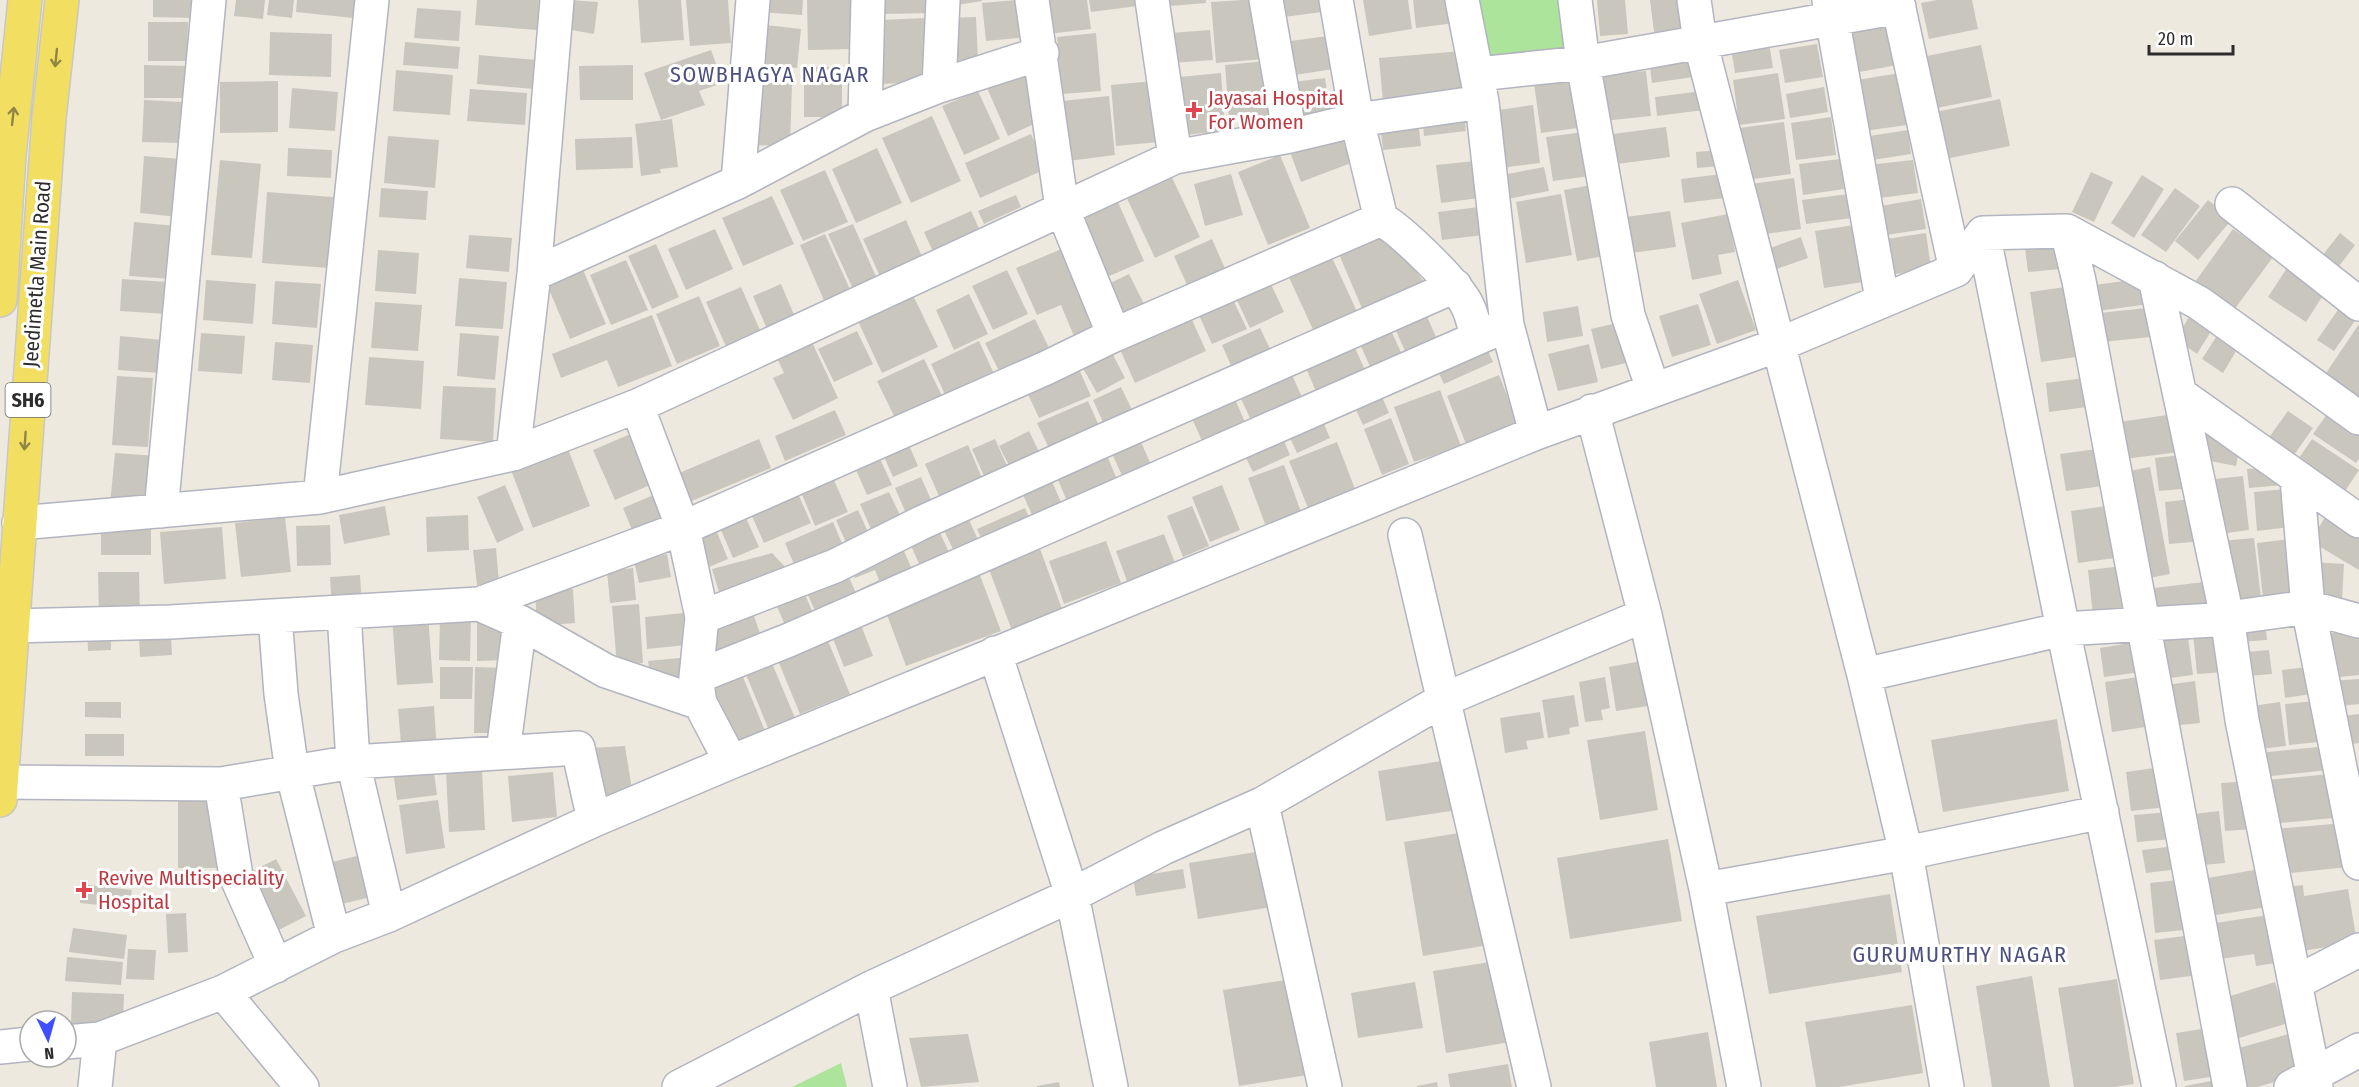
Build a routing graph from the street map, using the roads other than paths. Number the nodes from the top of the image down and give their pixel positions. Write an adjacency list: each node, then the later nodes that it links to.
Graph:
1 (25, 0): 38 (main road, Jeedimetla Main Road, one-way to 1)
2 (62, 0): 54 (main road, Jeedimetla Main Road / SH6, one-way to 54)
3 (209, 0): 52 (street)
4 (372, 0): 51 (street)
5 (557, 0): 34 (street)
6 (753, 0): 27 (street)
7 (868, 0): 23 (street)
8 (943, 0): 21 (street)
9 (1032, 0): 19 (street)
10 (1152, 0): 26 (street)
11 (1266, 0): 25 (street)
12 (1336, 0): 24 (street)
13 (1462, 0): 22 (street)
14 (1575, 0): 20 (street)
15 (1694, 0): 18 (street)
16 (1898, 4): 17 (street); 33 (street)
17 (1831, 9): 18 (street); 37 (street)
18 (1700, 41): 20 (street); 42 (street)
19 (1042, 54): 21 (street); 29 (street)
20 (1583, 63): 22 (street); 43 (street)
21 (939, 86): 23 (street)
22 (1480, 88): 24 (street); 40 (street)
23 (865, 114): 27 (street)
24 (1358, 120): 25 (street); 30 (street)
25 (1290, 136): 26 (street)
26 (1175, 157): 29 (street)
27 (738, 182): 34 (street)
28 (2232, 204): 39 (street)
29 (1062, 208): 41 (street); 45 (street)
30 (1381, 219): 36 (street); 41 (street)
31 (2067, 231): 32 (street); 35 (street); 67 (street)
32 (1983, 233): 33 (street); 68 (street)
33 (1956, 270): 37 (street)
34 (534, 274): 49 (street)
35 (2155, 279): 44 (street); 47 (street)
36 (1455, 286): 40 (street); 62 (street)
37 (1882, 299): 42 (street)
38 (0, 300)
39 (2359, 304)
40 (1492, 330): 48 (street); 71 (street)
41 (1114, 335): 55 (street)
42 (1778, 345): 43 (street); 70 (street)
43 (1653, 389): 46 (street)
44 (2181, 395): 50 (street); 63 (street)
45 (637, 406): 49 (street); 55 (street)
46 (1592, 411): 48 (street); 60 (street)
47 (2359, 418)
48 (1536, 433): 69 (street)
49 (513, 454): 51 (street)
50 (2297, 479): 53 (street); 58 (street)
51 (320, 497): 52 (street)
52 (161, 511): 54 (street)
53 (2359, 520)
54 (19, 523): 66 (main road, Jeedimetla Main Road / SH6)
55 (683, 528): 57 (street); 62 (street)
56 (1405, 535): 72 (street)
57 (479, 604): 59 (street); 65 (street)
58 (2308, 607): 63 (street); 64 (street); 83 (street)
59 (344, 612): 61 (street); 74 (street)
60 (1645, 615): 72 (street); 84 (street)
61 (275, 616): 66 (street); 76 (street)
62 (702, 617): 71 (street)
63 (2227, 617): 67 (street); 90 (street)
64 (2359, 621)
65 (520, 622): 71 (street); 73 (street)
66 (11, 626): 78 (main road, Jeedimetla Main Road / SH6)
67 (2143, 626): 68 (street); 109 (street)
68 (2063, 630): 70 (street); 80 (street)
69 (995, 653): 75 (street); 85 (street)
70 (1864, 675): 82 (street)
71 (698, 690): 75 (street)
72 (1443, 700): 79 (street); 105 (street)
73 (503, 752): 74 (street); 81 (street)
74 (353, 762): 76 (street); 86 (street)
75 (731, 762): 81 (street)
76 (292, 771): 77 (street); 87 (street)
77 (221, 784): 78 (street); 89 (street)
78 (1, 791)
79 (1262, 804): 85 (street); 104 (street)
80 (2102, 812): 82 (street); 108 (street)
81 (594, 820): 86 (street)
82 (1905, 853): 84 (street); 107 (street)
83 (2358, 854)
84 (1706, 889): 106 (street)
85 (1072, 895): 91 (street); 103 (street)
86 (389, 915): 87 (street)
87 (334, 936): 89 (street)
88 (2359, 951): 90 (street)
89 (276, 966): 92 (street)
90 (2295, 983): 98 (street)
91 (871, 988): 101 (street); 102 (street)
92 (223, 992): 93 (street); 100 (street)
93 (100, 1040): 94 (street); 99 (street)
94 (78, 1041)
95 (18, 1045): 96 (street)
96 (0, 1047)
97 (2359, 1050): 98 (street)
98 (2307, 1083)
99 (94, 1087)
100 (302, 1087)
101 (679, 1087)
102 (890, 1087)
103 (1111, 1087)
104 (1325, 1087)
105 (1534, 1087)
106 (1743, 1087)
107 (1947, 1087)
108 (2159, 1087)
109 (2229, 1087)

